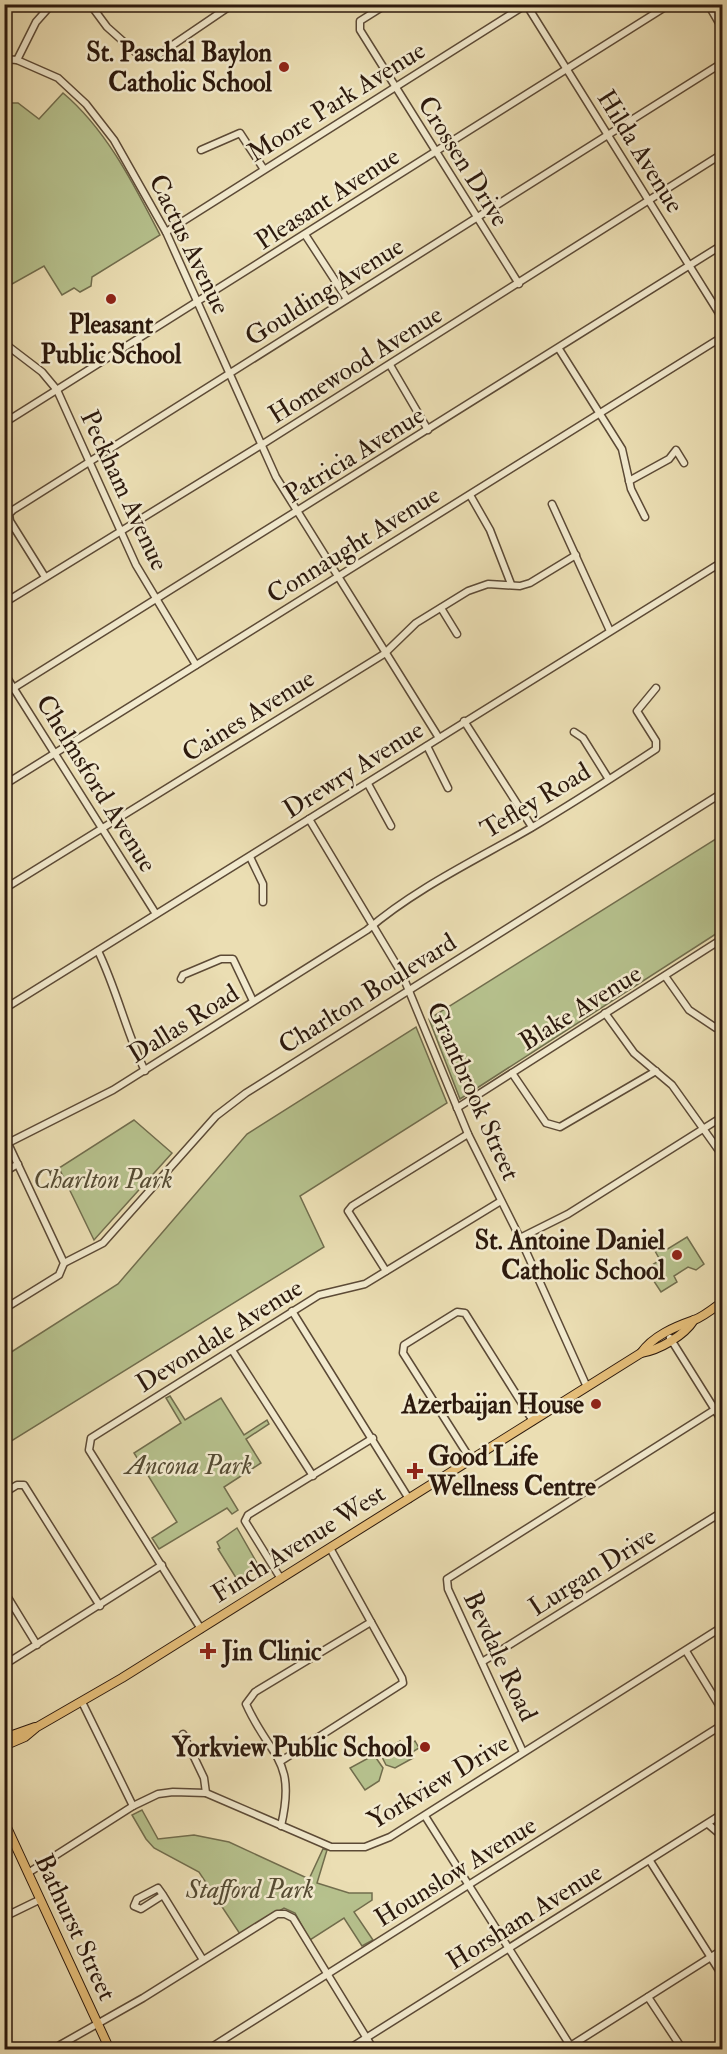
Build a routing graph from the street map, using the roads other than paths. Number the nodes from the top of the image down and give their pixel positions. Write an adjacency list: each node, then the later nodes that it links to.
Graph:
1 (52, 4): 10 (street)
2 (90, 4): 3 (street)
3 (233, 4)
4 (387, 4): 13 (street, Crossen Drive)
5 (670, 4): 12 (street, Pleasant Avenue)
6 (708, 4): 8 (street)
7 (526, 5): 12 (street, Hilda Avenue); 13 (street, Moore Park Avenue)
8 (723, 28)
9 (4, 59): 10 (street, Cactus Avenue)
10 (17, 60): 21 (street, Cactus Avenue)
11 (723, 63): 14 (street, Goulding Avenue)
12 (567, 69): 14 (street, Hilda Avenue); 16 (street, Pleasant Avenue)
13 (394, 87): 16 (street, Crossen Drive); 18 (street, Moore Park Avenue)
14 (609, 136): 19 (street, Hilda Avenue); 20 (street, Goulding Avenue)
15 (201, 150): 18 (street)
16 (435, 152): 20 (street, Crossen Drive); 22 (street, Pleasant Avenue)
17 (723, 154): 19 (street, Homewood Avenue)
18 (264, 168): 21 (street, Moore Park Avenue)
19 (650, 201): 24 (street, Hilda Avenue); 25 (street, Homewood Avenue)
20 (477, 219): 25 (street, Crossen Drive); 26 (street, Goulding Avenue)
21 (166, 232): 27 (street, Cactus Avenue)
22 (306, 236): 26 (street); 27 (street, Pleasant Avenue)
23 (723, 245): 24 (street, Patricia Avenue)
24 (690, 266): 28 (street, Hilda Avenue); 31 (street, Patricia Avenue)
25 (519, 284): 32 (street, Homewood Avenue)
26 (347, 299): 33 (street, Goulding Avenue)
27 (197, 303): 33 (street, Cactus Avenue); 34 (street, Pleasant Avenue)
28 (723, 318)
29 (723, 337): 35 (street, Connaught Avenue)
30 (4, 344): 34 (street, Peckham Avenue)
31 (559, 349): 35 (street); 37 (street, Patricia Avenue)
32 (390, 365): 37 (street); 38 (street, Homewood Avenue)
33 (229, 373): 38 (street, Cactus Avenue); 39 (street, Goulding Avenue)
34 (57, 390): 36 (street, Pleasant Avenue); 39 (street, Peckham Avenue)
35 (600, 413): 41 (street); 42 (street, Connaught Avenue)
36 (4, 423)
37 (428, 430): 44 (street, Patricia Avenue)
38 (261, 446): 44 (street, Cactus Avenue); 46 (street, Homewood Avenue)
39 (88, 460): 46 (street, Peckham Avenue); 50 (street, Goulding Avenue)
40 (684, 463): 41 (street)
41 (629, 481): 45 (street)
42 (470, 495): 49 (street, Connaught Avenue); 51 (street)
43 (552, 504): 47 (street)
44 (296, 512): 49 (street, Cactus Avenue); 52 (street, Patricia Avenue)
45 (645, 517)
46 (120, 533): 50 (street, Homewood Avenue); 52 (street, Peckham Avenue)
47 (576, 555): 51 (street, Caines Avenue); 55 (street)
48 (723, 562): 55 (street, Drewry Avenue)
49 (337, 576): 57 (street, Cactus Avenue); 58 (street, Connaught Avenue)
50 (45, 578): 53 (street, Homewood Avenue)
51 (511, 584): 54 (street, Caines Avenue)
52 (155, 600): 58 (street, Peckham Avenue); 60 (street, Patricia Avenue)
53 (4, 603)
54 (441, 608): 56 (street); 57 (street, Caines Avenue)
55 (610, 631): 63 (street, Drewry Avenue)
56 (457, 634)
57 (384, 654): 65 (street, Cactus Avenue); 76 (street, Caines Avenue)
58 (196, 665): 67 (street, Connaught Avenue)
59 (4, 673): 60 (street, Chelmsford Avenue)
60 (14, 688): 62 (street, Patricia Avenue); 67 (street, Chelmsford Avenue)
61 (656, 688): 68 (street, Tefley Road)
62 (4, 694)
63 (464, 721): 65 (street, Drewry Avenue); 75 (street)
64 (574, 732): 68 (street)
65 (439, 738): 66 (street, Drewry Avenue)
66 (427, 746): 69 (street, Drewry Avenue); 71 (street)
67 (55, 753): 70 (street, Connaught Avenue); 76 (street, Chelmsford Avenue)
68 (608, 778): 75 (street, Tefley Road)
69 (368, 784): 73 (street, Drewry Avenue); 74 (street)
70 (4, 785)
71 (448, 788)
72 (723, 793): 86 (street, Charlton Boulevard)
73 (309, 819): 77 (street, Drewry Avenue); 81 (street, Grantbrook Street)
74 (391, 826)
75 (532, 827): 81 (street, Tefley Road)
76 (103, 828): 78 (street, Caines Avenue); 80 (street, Chelmsford Avenue)
77 (250, 857): 79 (street); 80 (street, Drewry Avenue)
78 (4, 889)
79 (263, 902)
80 (156, 914): 83 (street, Drewry Avenue)
81 (373, 924): 86 (street, Grantbrook Street); 87 (street, Dallas Road)
82 (723, 939): 84 (street, Blake Avenue)
83 (98, 951): 88 (street, Drewry Avenue); 91 (street)
84 (665, 976): 89 (street, Blake Avenue); 90 (street)
85 (181, 979): 87 (street)
86 (408, 991): 94 (street, Grantbrook Street); 105 (street, Charlton Boulevard)
87 (253, 1001): 91 (street, Dallas Road)
88 (4, 1008)
89 (605, 1013): 92 (street); 93 (street, Blake Avenue)
90 (716, 1028)
91 (145, 1071): 99 (street, Dallas Road)
92 (656, 1071): 93 (street); 96 (street)
93 (512, 1073): 94 (street, Blake Avenue)
94 (457, 1108): 97 (street, Grantbrook Street)
95 (723, 1117): 96 (street)
96 (704, 1129): 100 (street); 104 (street)
97 (468, 1134): 103 (street, Grantbrook Street); 106 (street)
98 (4, 1135): 99 (street)
99 (8, 1143): 101 (street)
100 (723, 1155)
101 (18, 1164): 102 (street); 105 (street)
102 (4, 1172)
103 (501, 1201): 104 (street, Grantbrook Street); 106 (street, Devondale Avenue)
104 (520, 1238): 112 (street, Grantbrook Street)
105 (64, 1263): 108 (street, Charlton Boulevard)
106 (386, 1271): 109 (street, Devondale Avenue)
107 (723, 1302): 110 (main road, Finch Avenue West)
108 (4, 1309)
109 (292, 1311): 111 (street, Devondale Avenue); 117 (street)
110 (668, 1336): 112 (main road, Finch Avenue West); 114 (street)
111 (232, 1350): 119 (street); 124 (street, Devondale Avenue)
112 (586, 1387): 115 (main road, Finch Avenue West)
113 (723, 1405): 114 (street, Bevdale Road)
114 (715, 1410): 116 (street); 133 (street, Bevdale Road)
115 (533, 1421): 118 (main road, Finch Avenue West); 118 (street)
116 (723, 1421)
117 (373, 1438): 119 (street); 121 (street)
118 (471, 1460): 121 (main road, Finch Avenue West)
119 (313, 1476): 125 (street)
120 (4, 1493): 127 (street)
121 (409, 1498): 123 (main road, Finch Avenue West)
122 (723, 1512): 133 (street, Lurgan Drive)
123 (330, 1548): 125 (main road, Finch Avenue West); 128 (street)
124 (162, 1565): 127 (street); 130 (street)
125 (281, 1579): 130 (main road, Finch Avenue West)
126 (4, 1591): 131 (street)
127 (100, 1606): 131 (street)
128 (371, 1622): 143 (street); 143 (street)
129 (723, 1627): 132 (street, Yorkview Drive)
130 (201, 1629): 135 (main road, Finch Avenue West)
131 (38, 1644): 134 (street)
132 (686, 1651): 136 (street); 142 (street, Yorkview Drive)
133 (482, 1662): 142 (street, Bevdale Road)
134 (4, 1665)
135 (82, 1702): 138 (main road, Finch Avenue West); 145 (street)
136 (723, 1710)
137 (723, 1725): 154 (street, Hounslow Avenue)
138 (37, 1727): 140 (main road, Finch Avenue West); 141 (main road, Finch Avenue West)
139 (183, 1734): 144 (street)
140 (4, 1738)
141 (4, 1746)
142 (524, 1752): 147 (street, Yorkview Drive)
143 (281, 1761): 150 (street)
144 (206, 1793): 145 (street, Yorkview Drive); 150 (street, Yorkview Drive)
145 (133, 1806): 153 (street, Yorkview Drive)
146 (723, 1814): 149 (street, Horsham Avenue)
147 (425, 1816): 150 (street, Yorkview Drive); 154 (street)
148 (4, 1821): 153 (main road, Bathurst Street)
149 (708, 1824): 151 (street); 152 (street, Horsham Avenue)
150 (281, 1826)
151 (723, 1836)
152 (650, 1861): 158 (street, Horsham Avenue); 160 (street)
153 (28, 1873): 156 (main road, Bathurst Street)
154 (468, 1886): 158 (street); 162 (street, Hounslow Avenue)
155 (163, 1895): 155 (street); 161 (street)
156 (39, 1900): 157 (street); 165 (main road, Bathurst Street)
157 (4, 1917)
158 (508, 1949): 166 (street, Horsham Avenue); 167 (street)
159 (723, 1950): 160 (street)
160 (711, 1957): 163 (street); 164 (street)
161 (203, 1960): 162 (street); 165 (street)
162 (327, 1975): 166 (street); 170 (street, Hounslow Avenue)
163 (723, 1976)
164 (648, 1997): 167 (street); 173 (street)
165 (97, 2024): 168 (street); 169 (main road, Bathurst Street)
166 (366, 2037): 171 (street, Horsham Avenue); 172 (street)
167 (569, 2048)
168 (56, 2049)
169 (110, 2049)
170 (207, 2049)
171 (347, 2049)
172 (374, 2049)
173 (683, 2049)

